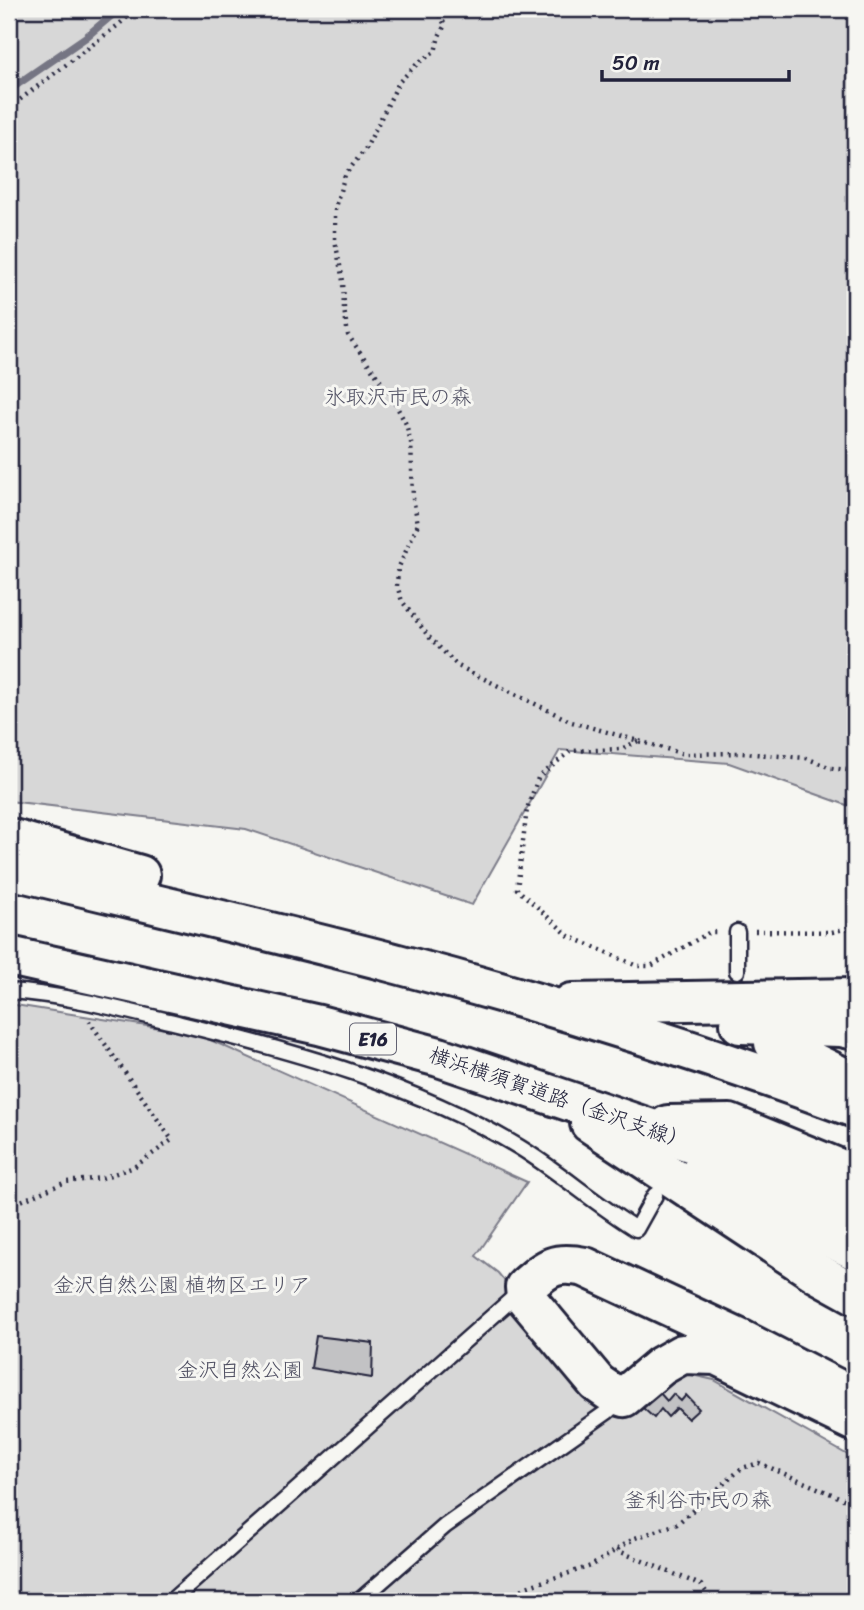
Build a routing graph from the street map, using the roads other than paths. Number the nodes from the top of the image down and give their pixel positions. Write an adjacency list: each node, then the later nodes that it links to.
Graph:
1 (9, 838): 5 (highway)
2 (9, 869): 5 (highway)
3 (737, 932): 6 (lane)
4 (9, 956): 16 (highway, 横浜横須賀道路（金沢支線） / E16)
5 (390, 962): 9 (highway)
6 (737, 971)
7 (9, 991): 21 (lane)
8 (855, 998): 9 (highway)
9 (539, 1004): 10 (highway)
10 (588, 1019): 11 (highway); 18 (highway)
11 (711, 1023): 12 (highway); 13 (highway)
12 (855, 1030)
13 (774, 1043): 14 (highway); 15 (highway)
14 (855, 1054)
15 (855, 1083)
16 (546, 1094): 17 (highway, 横浜横須賀道路（金沢支線） / E16); 26 (highway)
17 (625, 1121): 19 (highway); 20 (highway, 横浜横須賀道路（金沢支線） / E16)
18 (855, 1125)
19 (855, 1175)
20 (772, 1190): 22 (highway); 23 (highway, 横浜横須賀道路（金沢支線） / E16); 24 (highway); 25 (highway)
21 (655, 1195)
22 (855, 1199)
23 (855, 1210)
24 (855, 1230)
25 (855, 1250)
26 (817, 1273): 28 (highway); 29 (highway)
27 (525, 1287): 30 (highway); 31 (highway); 33 (lane)
28 (855, 1287)
29 (855, 1294)
30 (624, 1397): 32 (highway); 34 (lane)
31 (855, 1398)
32 (855, 1422)
33 (171, 1601)
34 (359, 1601)

